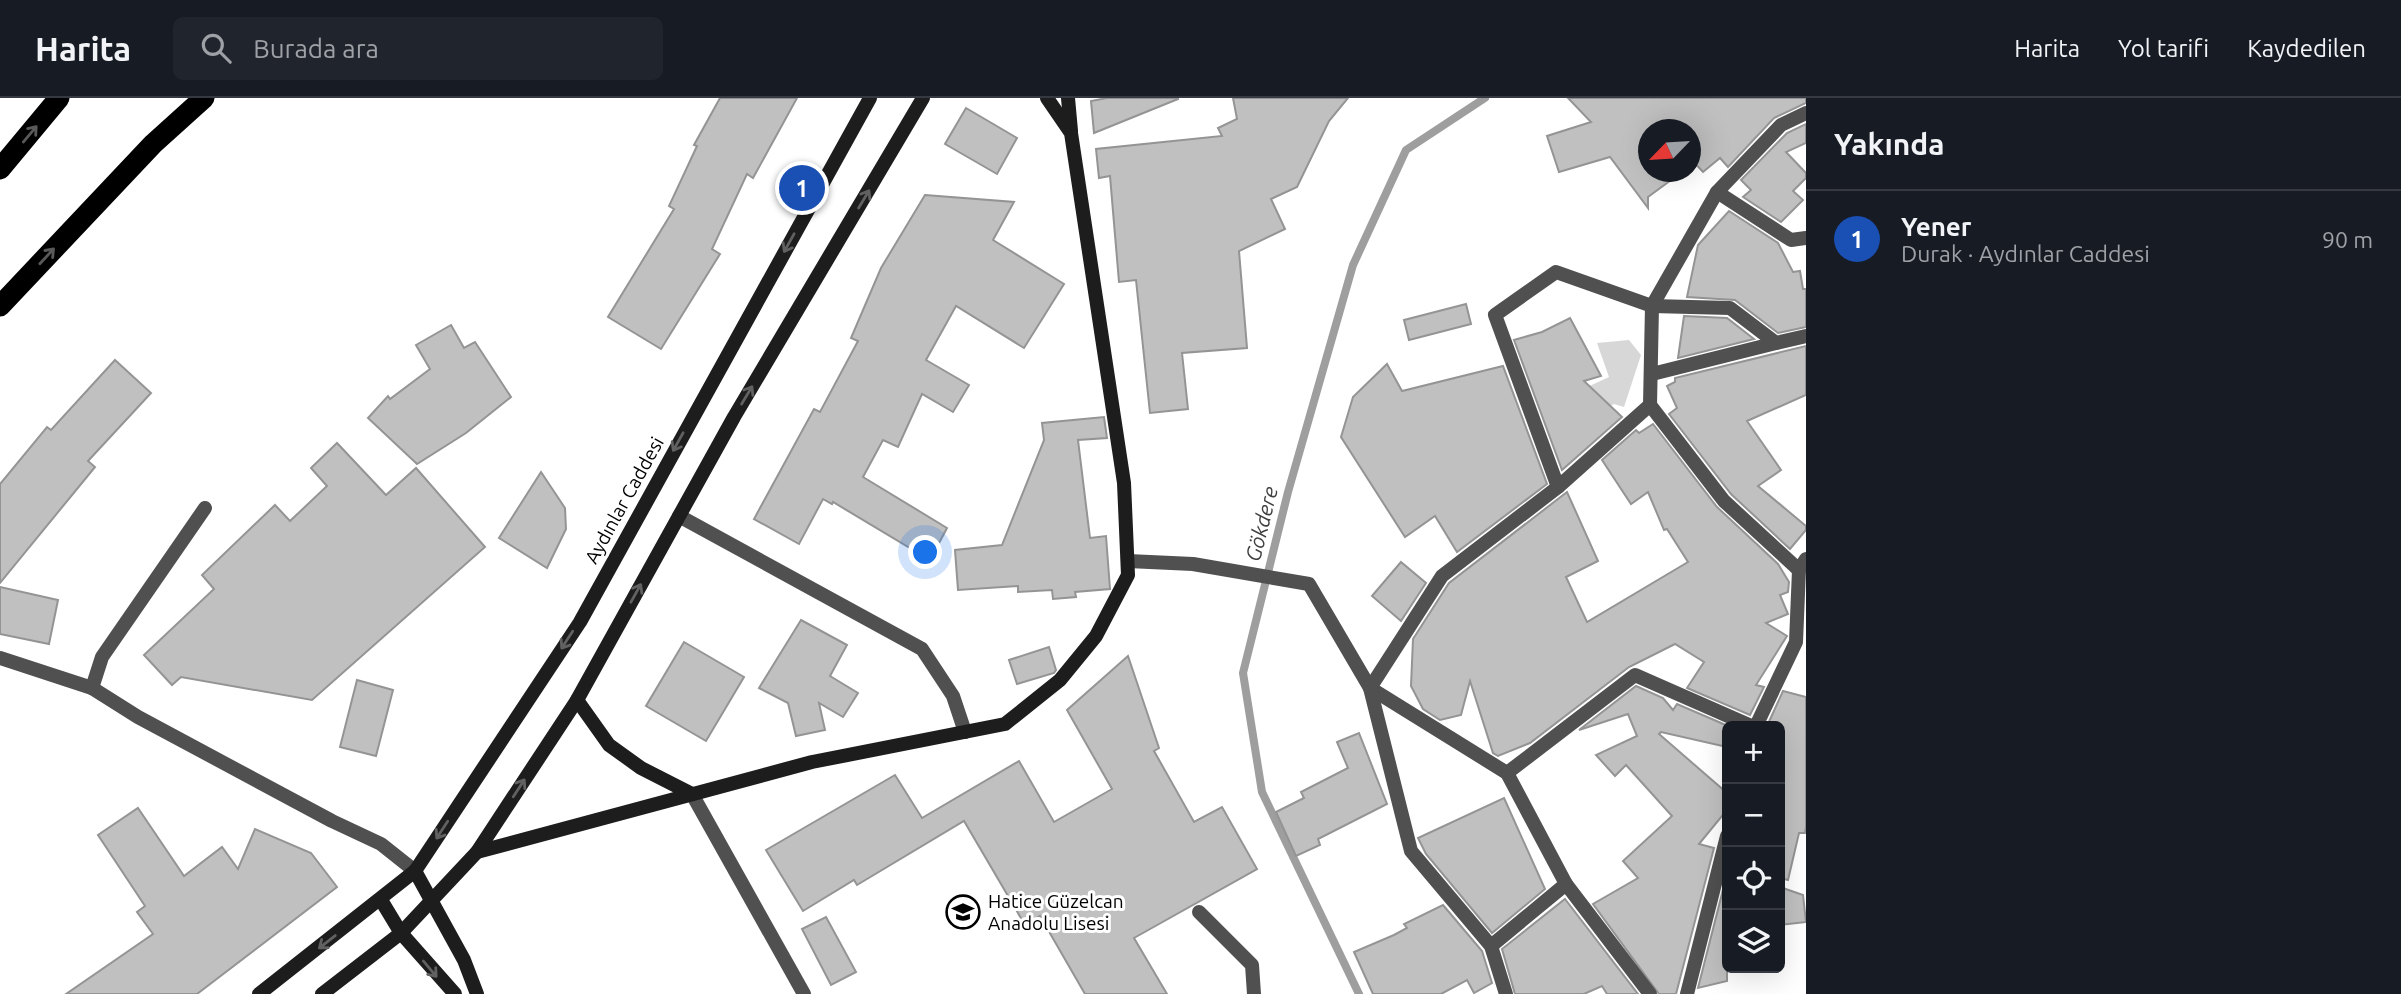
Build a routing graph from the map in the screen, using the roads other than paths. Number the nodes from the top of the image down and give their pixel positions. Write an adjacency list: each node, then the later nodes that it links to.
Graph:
1 (59, 98): 9 (highway, one-way to 1)
2 (204, 98): 12 (highway, one-way to 2)
3 (870, 98): 35 (main road, Aydınlar Caddesi, one-way to 35)
4 (923, 98): 20 (main road, one-way to 4)
5 (1047, 98): 8 (main road)
6 (1068, 98): 8 (main road)
7 (1806, 113): 10 (street)
8 (1071, 132): 21 (main road)
9 (0, 169)
10 (1717, 192): 11 (street); 13 (street)
11 (1806, 238)
12 (0, 306)
13 (1652, 306): 15 (street); 16 (street); 18 (street)
14 (1806, 336): 15 (street)
15 (1776, 343): 16 (street)
16 (1652, 374): 17 (street)
17 (1650, 405): 18 (street); 22 (street)
18 (1558, 487): 26 (street)
19 (205, 508): 25 (street)
20 (679, 516): 27 (main road, one-way to 20); 30 (street)
21 (1128, 561): 26 (street); 30 (main road)
22 (1802, 564): 23 (street)
23 (1801, 642): 29 (street)
24 (0, 658): 25 (street)
25 (92, 688): 35 (street)
26 (1370, 688): 31 (street); 41 (street)
27 (577, 700): 32 (main road); 34 (main road, one-way to 27)
28 (1741, 721): 31 (street)
29 (1756, 721)
30 (965, 732): 32 (main road)
31 (1507, 773): 36 (street)
32 (692, 794): 34 (main road); 46 (street)
33 (1724, 847): 50 (street)
34 (477, 852): 37 (main road)
35 (415, 871): 37 (main road); 38 (main road, Aydınlar Caddesi)
36 (1566, 884): 41 (street); 49 (street)
37 (432, 899): 40 (main road); 45 (main road)
38 (381, 900): 40 (main road); 42 (main road, Aydınlar Caddesi, one-way to 42)
39 (1199, 912): 47 (street)
40 (401, 933): 43 (main road); 44 (main road, one-way to 44)
41 (1491, 946): 48 (street)
42 (259, 994)
43 (322, 994)
44 (455, 994)
45 (477, 994)
46 (804, 994)
47 (1254, 994)
48 (1506, 994)
49 (1650, 994)
50 (1687, 994)

